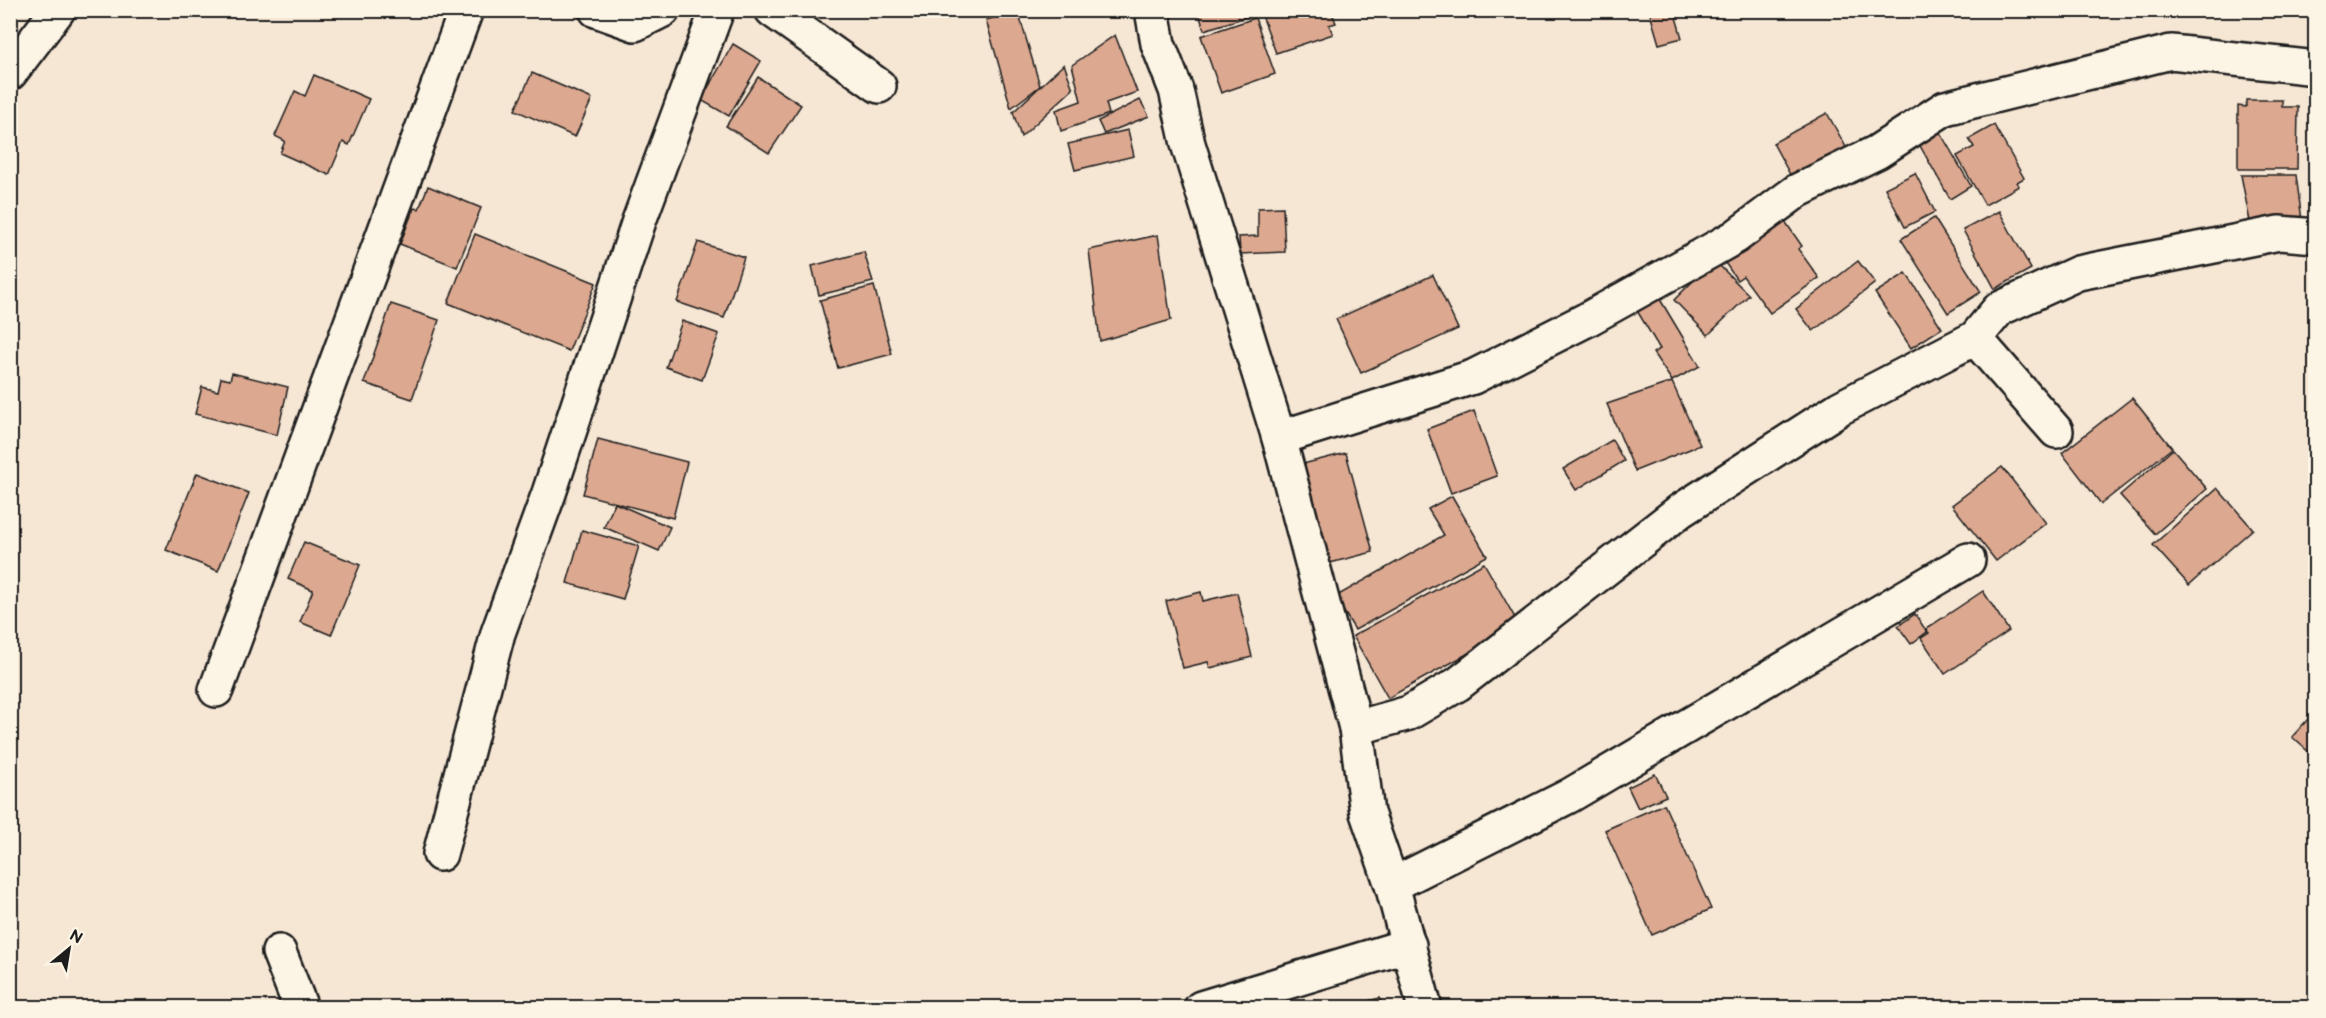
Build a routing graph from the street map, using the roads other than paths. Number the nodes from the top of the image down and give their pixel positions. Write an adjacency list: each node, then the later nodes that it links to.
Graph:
1 (58, 10): 9 (street)
2 (466, 10): 16 (street)
3 (596, 10): 4 (street)
4 (663, 10)
5 (717, 10): 18 (street)
6 (772, 10): 10 (street)
7 (1152, 10): 14 (street)
8 (2316, 68): 14 (street)
9 (10, 73)
10 (879, 86)
11 (2316, 236): 12 (street)
12 (1975, 338): 13 (street); 17 (street)
13 (2056, 431)
14 (1279, 438): 17 (street)
15 (1968, 560): 19 (street)
16 (216, 690)
17 (1356, 728): 19 (street)
18 (440, 854)
19 (1392, 885): 20 (street)
20 (1409, 945): 23 (street); 24 (street)
21 (279, 952): 22 (street)
22 (301, 1008)
23 (1201, 1008)
24 (1425, 1008)

